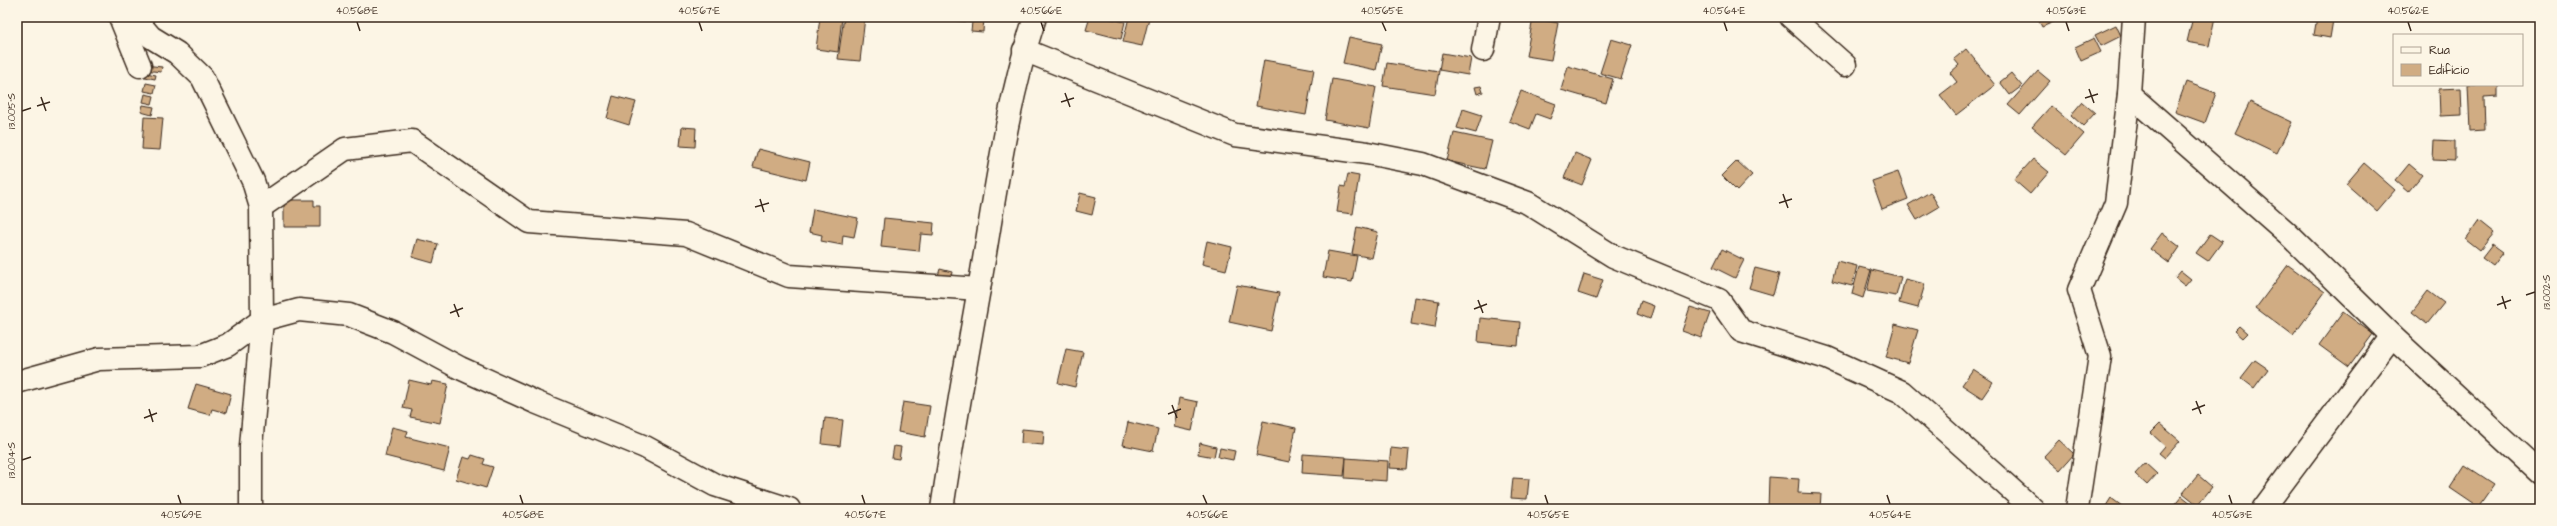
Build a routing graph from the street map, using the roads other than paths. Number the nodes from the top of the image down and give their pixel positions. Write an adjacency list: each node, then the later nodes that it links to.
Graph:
1 (120, 17): 10 (street)
2 (134, 17): 12 (street)
3 (1035, 17): 7 (street)
4 (1489, 17): 8 (street)
5 (1791, 17): 9 (street)
6 (2134, 17): 11 (street)
7 (1024, 50): 13 (street); 21 (street)
8 (1483, 50)
9 (1845, 65)
10 (140, 66)
11 (2128, 94): 15 (street); 22 (street)
12 (261, 207): 13 (street); 14 (street)
13 (979, 289): 20 (street)
14 (262, 320): 16 (street); 18 (street); 19 (street)
15 (2392, 336): 17 (street); 23 (street)
16 (17, 382)
17 (2540, 473)
18 (251, 509)
19 (789, 509)
20 (942, 509)
21 (2033, 509)
22 (2077, 509)
23 (2263, 509)

